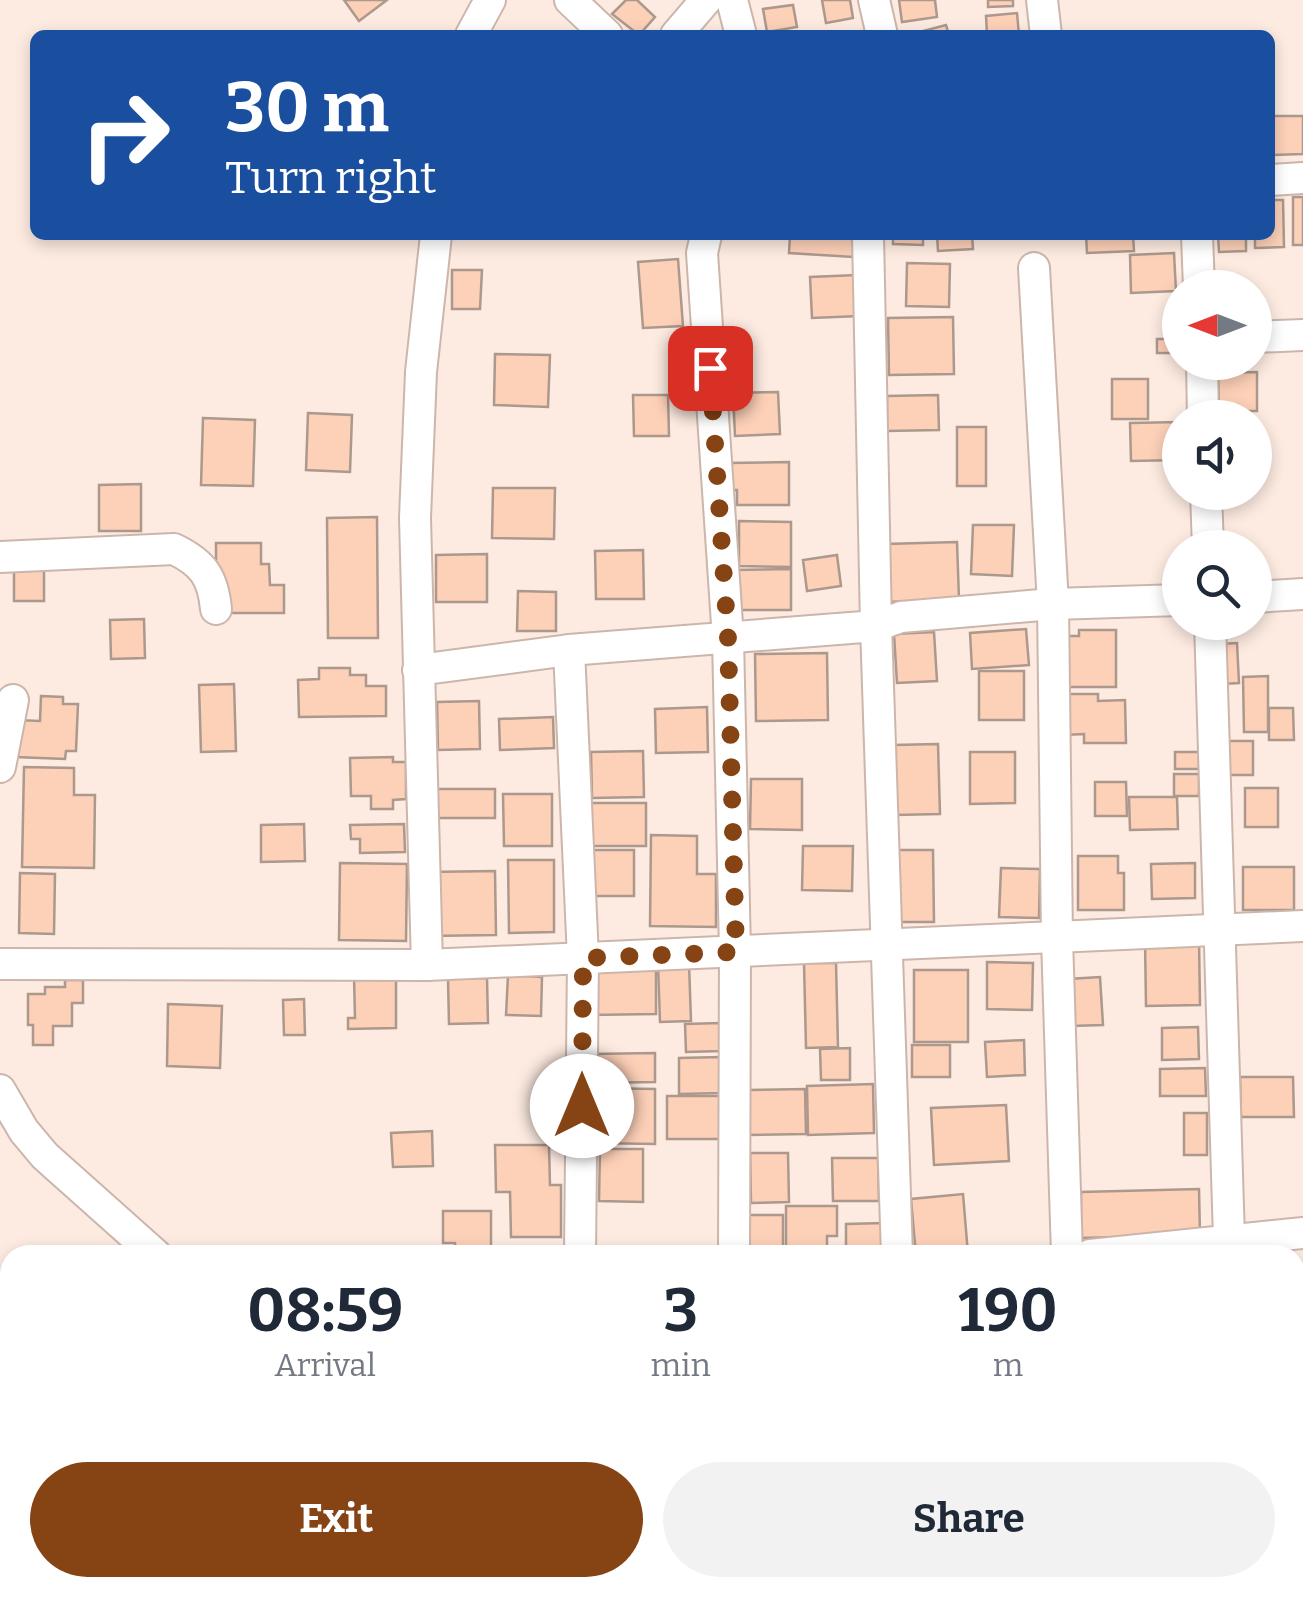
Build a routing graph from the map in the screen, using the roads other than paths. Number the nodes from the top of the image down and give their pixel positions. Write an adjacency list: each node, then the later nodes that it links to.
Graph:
1 (490, 0): 7 (street)
2 (570, 0): 8 (street)
3 (706, 0): 9 (street)
4 (732, 0): 10 (street)
5 (874, 0): 11 (street)
6 (1042, 0): 12 (street)
7 (474, 30)
8 (602, 30)
9 (680, 30)
10 (740, 30)
11 (881, 30)
12 (1045, 30)
13 (1303, 178): 14 (street)
14 (1275, 180)
15 (435, 240): 33 (street)
16 (705, 240): 30 (street)
17 (868, 240): 29 (street)
18 (1197, 240): 20 (street)
19 (1034, 268): 27 (street)
20 (1198, 270)
21 (1303, 335): 22 (street)
22 (1272, 336)
23 (0, 557): 28 (street)
24 (1303, 594): 25 (street)
25 (1272, 596)
26 (1162, 601): 27 (street)
27 (1053, 604): 29 (street); 38 (street)
28 (216, 609)
29 (876, 626): 30 (street); 39 (street)
30 (728, 638): 32 (street); 40 (street)
31 (1210, 640): 37 (street)
32 (570, 650): 33 (street); 41 (street)
33 (418, 670): 43 (street)
34 (13, 700): 35 (street)
35 (0, 767)
36 (1303, 926): 37 (street)
37 (1217, 930): 38 (street); 46 (street)
38 (1058, 938): 39 (street); 51 (street)
39 (889, 945): 40 (street); 50 (street)
40 (736, 952): 41 (street); 49 (street)
41 (583, 958): 43 (street); 48 (street)
42 (0, 964): 43 (street)
43 (428, 965)
44 (0, 1090): 47 (street)
45 (1303, 1232): 46 (street)
46 (1229, 1239): 52 (street)
47 (145, 1245)
48 (580, 1245)
49 (734, 1245)
50 (897, 1245)
51 (1067, 1245)
52 (1177, 1245)

